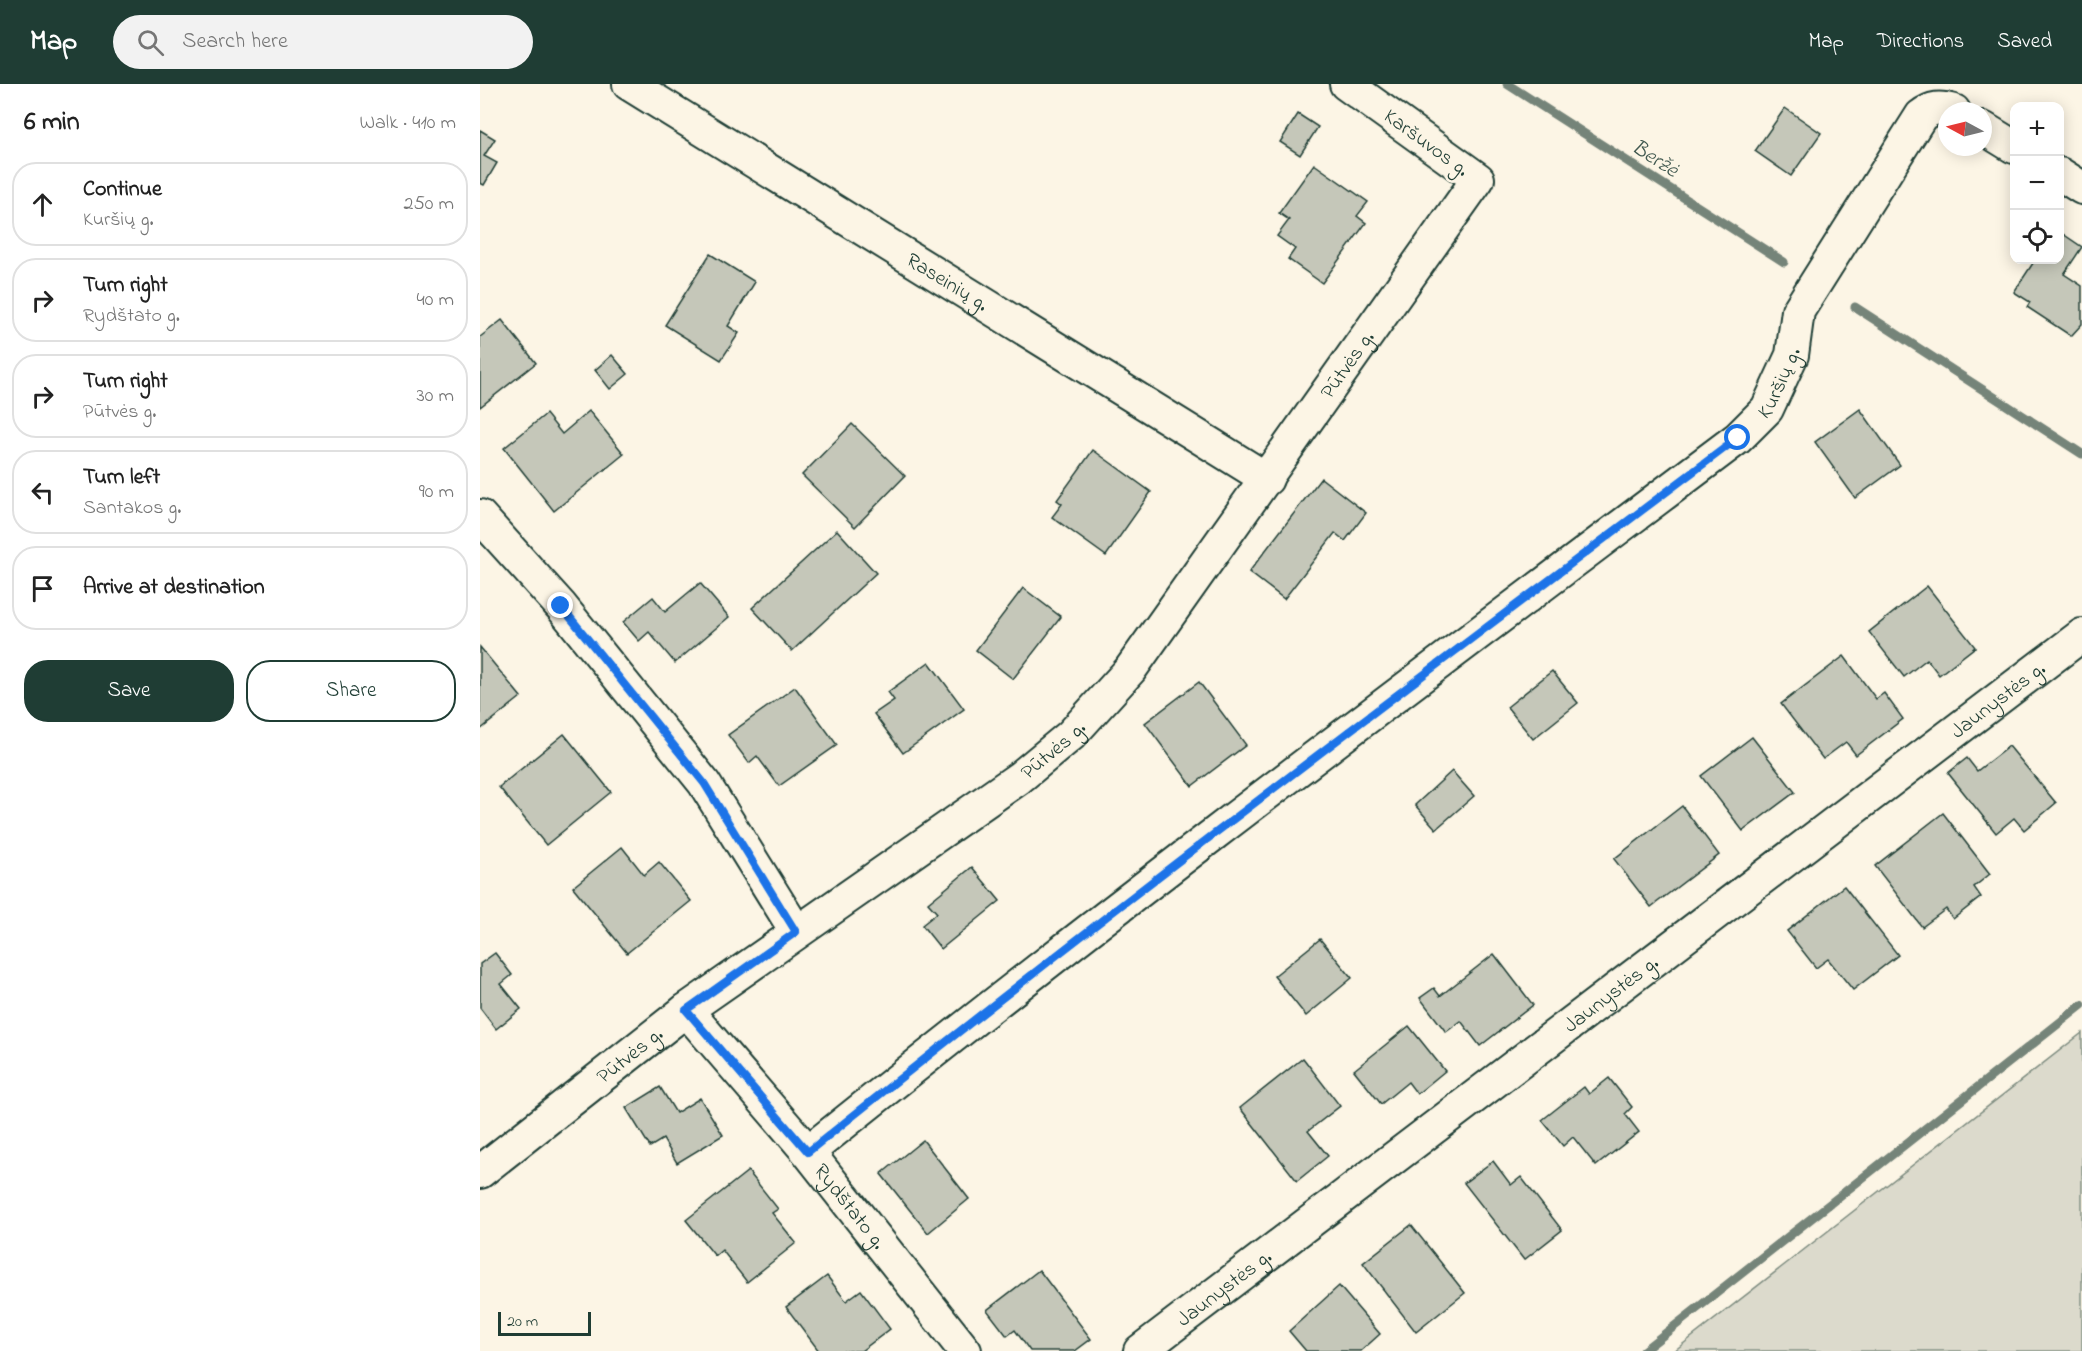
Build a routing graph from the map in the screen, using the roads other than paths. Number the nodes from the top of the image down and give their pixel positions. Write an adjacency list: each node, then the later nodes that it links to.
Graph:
1 (628, 84): 9 (street, Raseinių g.)
2 (1346, 84): 7 (street, Karšuvos g.)
3 (1938, 109): 14 (street, Kuršių g.)
4 (1992, 134): 5 (street)
5 (2010, 145)
6 (2064, 177): 8 (street)
7 (1478, 179): 9 (street, Pūtvės g.)
8 (2082, 188)
9 (1267, 479): 12 (street, Pūtvės g.)
10 (480, 516): 12 (street)
11 (2082, 635): 17 (street, Jaunystės g.)
12 (796, 932): 13 (street, Pūtvės g.)
13 (686, 1010): 14 (street, Rydštato g.); 15 (street, Pūtvės g.)
14 (808, 1152): 16 (street, Rydštato g.)
15 (482, 1167)
16 (965, 1351)
17 (1140, 1351)

